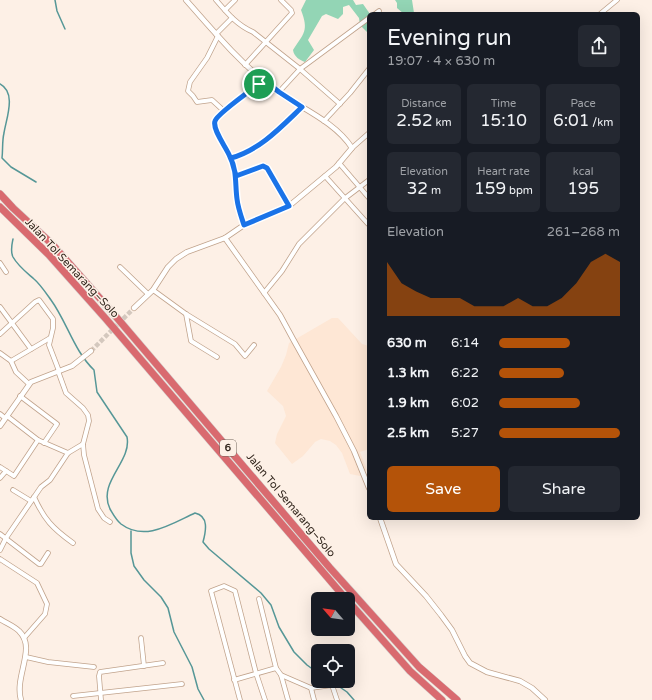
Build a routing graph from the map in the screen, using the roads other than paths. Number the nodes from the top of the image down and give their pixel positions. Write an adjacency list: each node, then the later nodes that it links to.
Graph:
1 (186, 0): 10 (street)
2 (216, 0): 6 (street)
3 (235, 0): 6 (street)
4 (281, 0): 11 (street)
5 (617, 0): 7 (street)
6 (225, 10): 8 (street)
7 (602, 12)
8 (232, 18): 10 (street); 11 (street)
9 (367, 19): 13 (street)
10 (217, 35): 12 (street); 19 (street)
11 (266, 42): 12 (street); 13 (street)
12 (245, 66): 15 (street)
13 (300, 69): 16 (street); 17 (street)
14 (367, 71): 17 (street)
15 (264, 80): 16 (street); 19 (street)
16 (279, 92): 18 (street)
17 (340, 104): 20 (street)
18 (302, 107): 20 (street); 23 (street)
19 (224, 111): 23 (street)
20 (324, 121): 22 (street)
21 (367, 135): 22 (street)
22 (352, 148): 24 (street)
23 (231, 158): 25 (street)
24 (340, 163): 26 (street); 28 (street)
25 (236, 176): 32 (street); 35 (street)
26 (325, 176): 31 (street); 32 (street)
27 (367, 181): 28 (street)
28 (360, 186): 30 (street); 31 (street)
29 (0, 194): 107 (highway, Jalan Tol Semarang–Solo / 6)
30 (367, 195)
31 (344, 199): 34 (street); 41 (street)
32 (289, 206): 35 (street)
33 (0, 207): 80 (highway, Jalan Tol Semarang–Solo / 6)
34 (367, 223)
35 (244, 225): 36 (street)
36 (225, 238): 40 (street); 41 (street)
37 (0, 263): 39 (street)
38 (120, 267): 42 (street)
39 (6, 272)
40 (153, 290): 42 (street); 45 (street)
41 (264, 293): 68 (street)
42 (148, 294): 44 (street)
43 (0, 307): 46 (street)
44 (134, 308)
45 (186, 314): 49 (street); 53 (street)
46 (12, 323): 47 (street); 48 (street); 50 (street)
47 (0, 334)
48 (50, 338): 50 (street); 55 (street)
49 (254, 345)
50 (31, 349): 54 (street)
51 (91, 351): 55 (street)
52 (0, 353): 54 (street)
53 (217, 357)
54 (11, 362): 56 (street)
55 (59, 371): 56 (street); 63 (street)
56 (29, 384): 57 (street)
57 (20, 396): 59 (street); 62 (street)
58 (0, 414): 59 (street)
59 (6, 417): 60 (street); 61 (street)
60 (0, 426)
61 (38, 440): 62 (street); 66 (street)
62 (44, 443): 64 (street)
63 (83, 444): 64 (street); 73 (street)
64 (68, 453): 70 (street)
65 (0, 467): 66 (street)
66 (6, 471): 67 (street)
67 (0, 478)
68 (367, 483)
69 (14, 490): 71 (street)
70 (34, 497): 71 (street); 76 (street)
71 (31, 501): 75 (street)
72 (381, 520): 108 (street)
73 (110, 522)
74 (0, 534): 75 (street)
75 (6, 538): 77 (street); 78 (street)
76 (73, 543)
77 (0, 550)
78 (48, 554)
79 (0, 559): 84 (street)
80 (340, 592)
81 (259, 599): 90 (street)
82 (355, 609): 106 (highway, Jalan Tol Semarang–Solo / 6)
83 (0, 619): 84 (street)
84 (24, 638): 86 (street)
85 (141, 638): 88 (street)
86 (26, 657): 89 (street); 99 (street)
87 (163, 663): 88 (street)
88 (144, 666): 97 (street)
89 (94, 667)
90 (276, 668): 91 (street); 92 (street)
91 (256, 673): 93 (street); 93 (street); 102 (street)
92 (281, 675): 95 (street); 103 (street)
93 (234, 680): 101 (street)
94 (182, 684): 97 (street)
95 (311, 688): 104 (street)
96 (333, 688): 105 (street)
97 (101, 694): 98 (street); 100 (street)
98 (73, 696)
99 (21, 700)
100 (102, 700)
101 (240, 700)
102 (265, 700)
103 (288, 700)
104 (314, 700)
105 (337, 700)
106 (442, 700)
107 (457, 700)
108 (545, 700)

